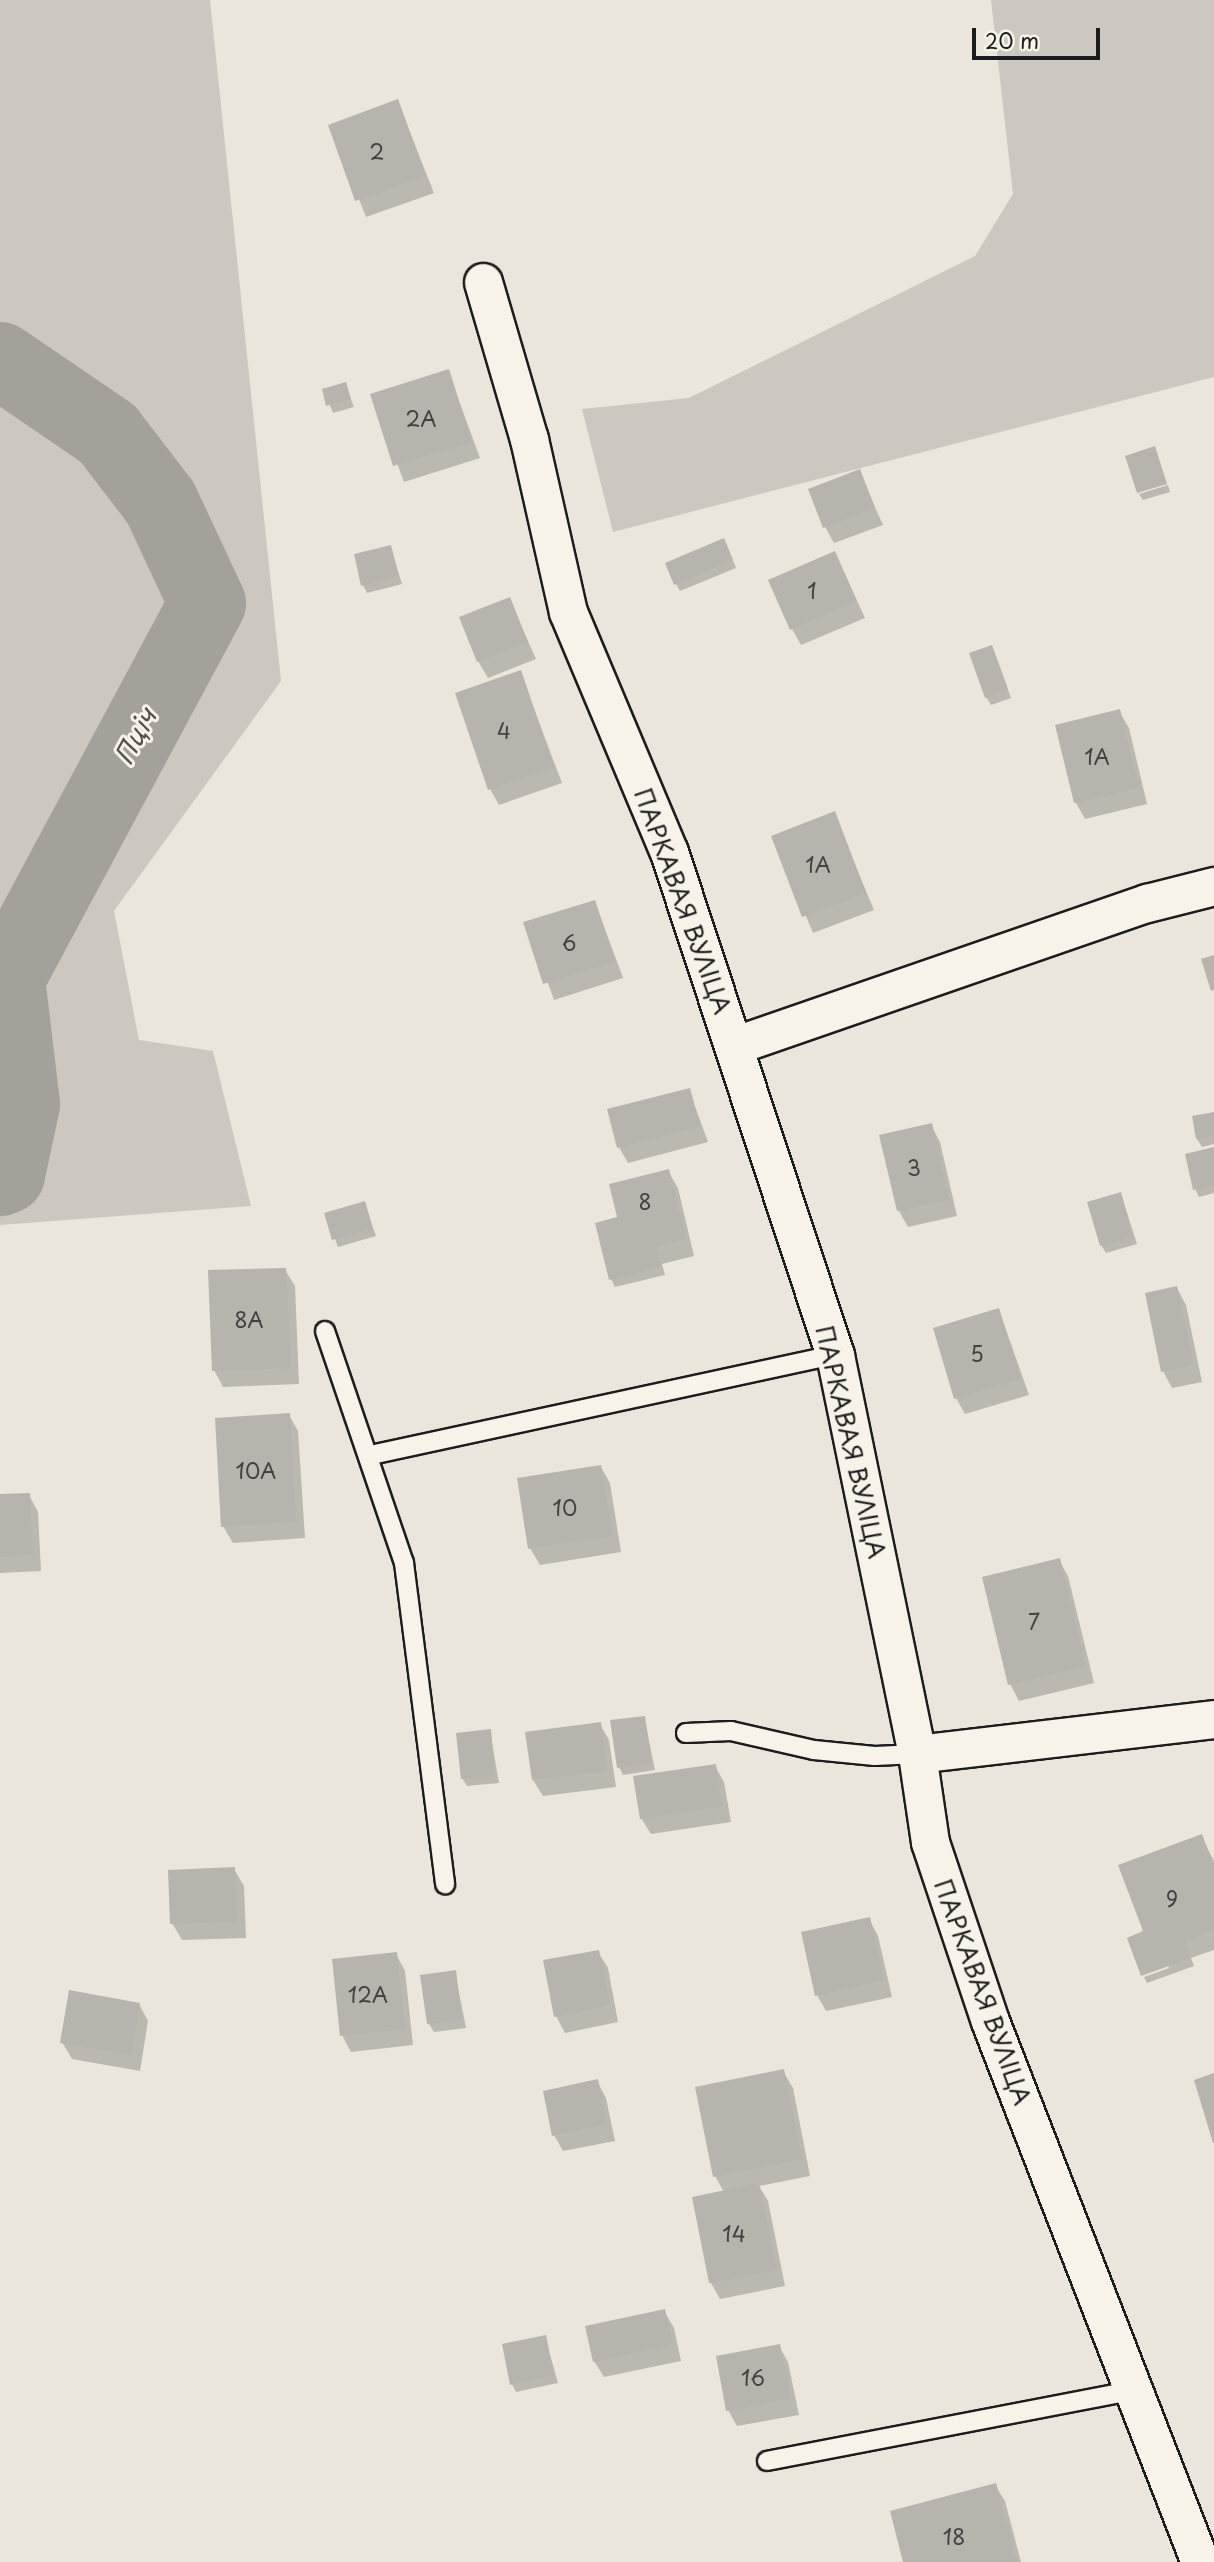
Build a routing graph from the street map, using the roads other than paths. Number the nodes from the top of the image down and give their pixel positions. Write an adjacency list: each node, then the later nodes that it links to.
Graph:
1 (483, 282): 3 (street, ПАРКАВАЯ ВУЛІЦА)
2 (1214, 886): 3 (street)
3 (736, 1045): 5 (street, ПАРКАВАЯ ВУЛІЦА)
4 (325, 1331): 6 (lane)
5 (835, 1355): 6 (lane); 9 (street, ПАРКАВАЯ ВУЛІЦА)
6 (371, 1455): 10 (lane)
7 (1214, 1719): 9 (street)
8 (686, 1733): 9 (lane)
9 (917, 1754): 11 (street, ПАРКАВАЯ ВУЛІЦА)
10 (445, 1884)
11 (1135, 2390): 12 (lane); 13 (street, ПАРКАВАЯ ВУЛІЦА)
12 (767, 2461)
13 (1203, 2551)

